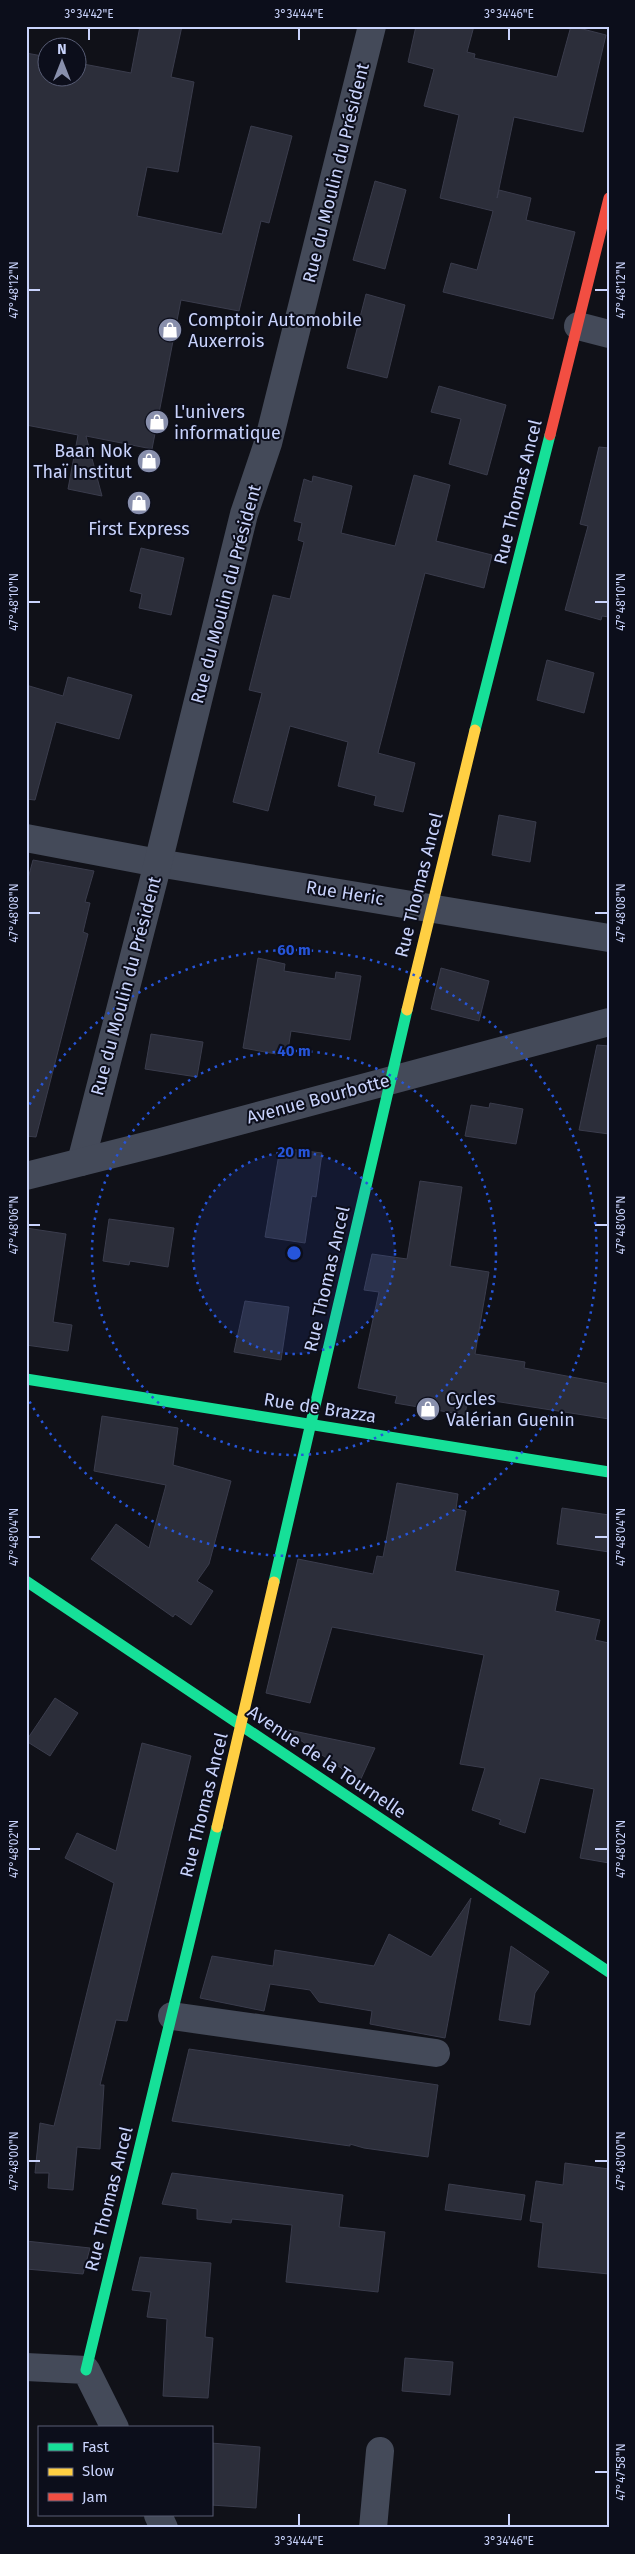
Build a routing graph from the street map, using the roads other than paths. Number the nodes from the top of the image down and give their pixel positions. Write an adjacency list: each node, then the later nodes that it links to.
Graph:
1 (372, 26): 6 (street, Rue du Moulin du Président)
2 (609, 198): 3 (street, Rue Thomas Ancel)
3 (578, 326): 4 (street); 7 (street, Rue Thomas Ancel)
4 (609, 334)
5 (26, 838): 6 (street, Rue Heric)
6 (158, 863): 7 (street, Rue Heric); 11 (street, Rue du Moulin du Président)
7 (431, 907): 8 (street, Rue Heric); 10 (street, Rue Thomas Ancel)
8 (609, 938)
9 (609, 1022): 10 (street, Avenue Bourbotte)
10 (392, 1078): 11 (street, Avenue Bourbotte); 14 (street, Rue Thomas Ancel)
11 (81, 1162): 12 (street, Avenue Bourbotte)
12 (26, 1176)
13 (26, 1379): 14 (street, Rue de Brazza)
14 (309, 1424): 15 (street, Rue de Brazza); 17 (street, Rue Thomas Ancel)
15 (609, 1472)
16 (26, 1581): 17 (street, Avenue de la Tournelle)
17 (242, 1725): 18 (street, Avenue de la Tournelle); 19 (street, Rue Thomas Ancel)
18 (609, 1972)
19 (172, 2016): 20 (street); 22 (street, Rue Thomas Ancel)
20 (436, 2053)
21 (26, 2367): 22 (street)
22 (86, 2370): 23 (street)
23 (114, 2426)
24 (380, 2451): 27 (street)
25 (158, 2516): 26 (street)
26 (164, 2528)
27 (374, 2528)

